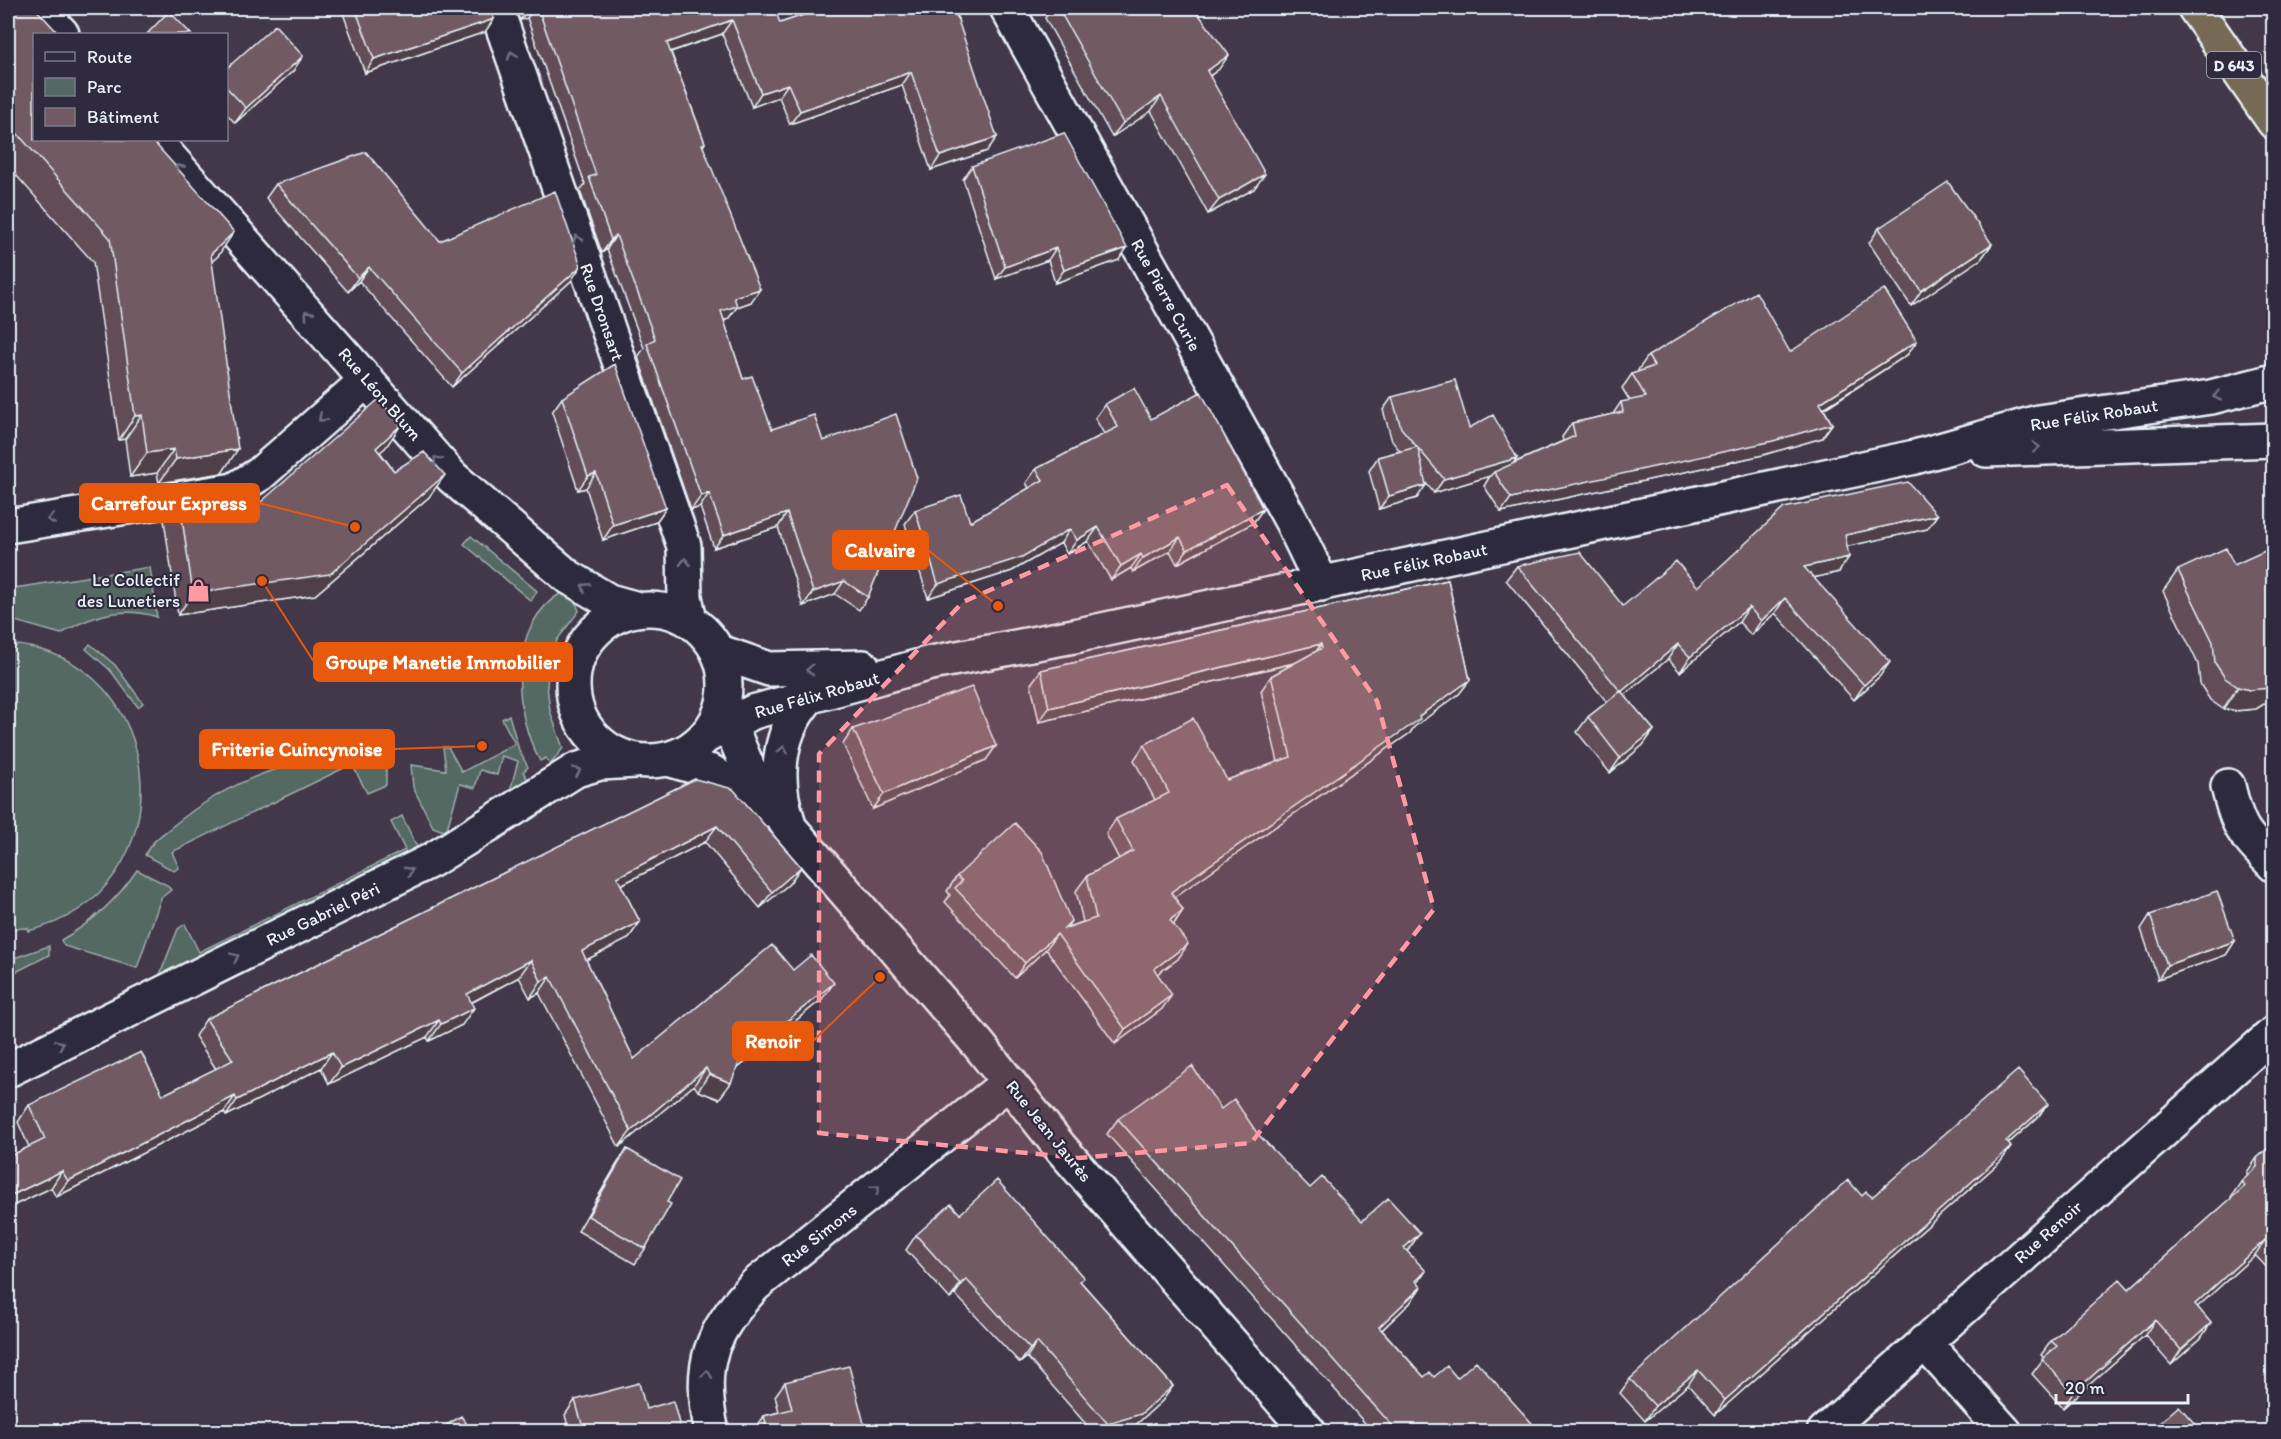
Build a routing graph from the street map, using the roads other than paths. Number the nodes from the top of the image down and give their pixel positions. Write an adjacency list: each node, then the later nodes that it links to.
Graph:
1 (38, 8): 5 (street)
2 (496, 8): 15 (street, Rue Dronsart, one-way to 2)
3 (1007, 8): 13 (street, Rue Pierre Curie)
4 (2195, 8): 6 (highway, D 643)
5 (61, 33)
6 (2274, 122)
7 (155, 141): 8 (street, Rue Léon Blum, one-way to 7)
8 (367, 380): 12 (street, one-way to 12); 14 (street, Rue Léon Blum, one-way to 8)
9 (2274, 381): 11 (street, Rue Félix Robaut, one-way to 11)
10 (2274, 440): 11 (street, Rue Félix Robaut, one-way to 10)
11 (1915, 458): 13 (street, Rue Félix Robaut)
12 (8, 526)
13 (1322, 584): 17 (street, Rue Félix Robaut)
14 (638, 609): 15 (street); 21 (street)
15 (690, 620): 16 (street)
16 (717, 651): 17 (street, Rue Félix Robaut, one-way to 16); 19 (street)
17 (931, 663): 18 (street, Rue Félix Robaut)
18 (811, 695): 19 (street, Rue Félix Robaut); 23 (street, Rue Jean Jaurès, one-way to 18)
19 (720, 720): 20 (street); 23 (street, Rue Jean Jaurès)
20 (668, 759): 21 (street); 23 (street, Rue Jean Jaurès)
21 (636, 761): 26 (street, Rue Gabriel Péri, one-way to 21)
22 (2228, 786): 24 (street)
23 (790, 828): 27 (street, Rue Jean Jaurès)
24 (2274, 865)
25 (2274, 1033): 28 (street, Rue Renoir)
26 (8, 1070)
27 (1008, 1082): 29 (street, Rue Simons, one-way to 27); 30 (street, Rue Jean Jaurès)
28 (1924, 1342): 31 (street, Rue Renoir); 32 (street)
29 (712, 1431)
30 (1309, 1431)
31 (1824, 1431)
32 (2005, 1431)

